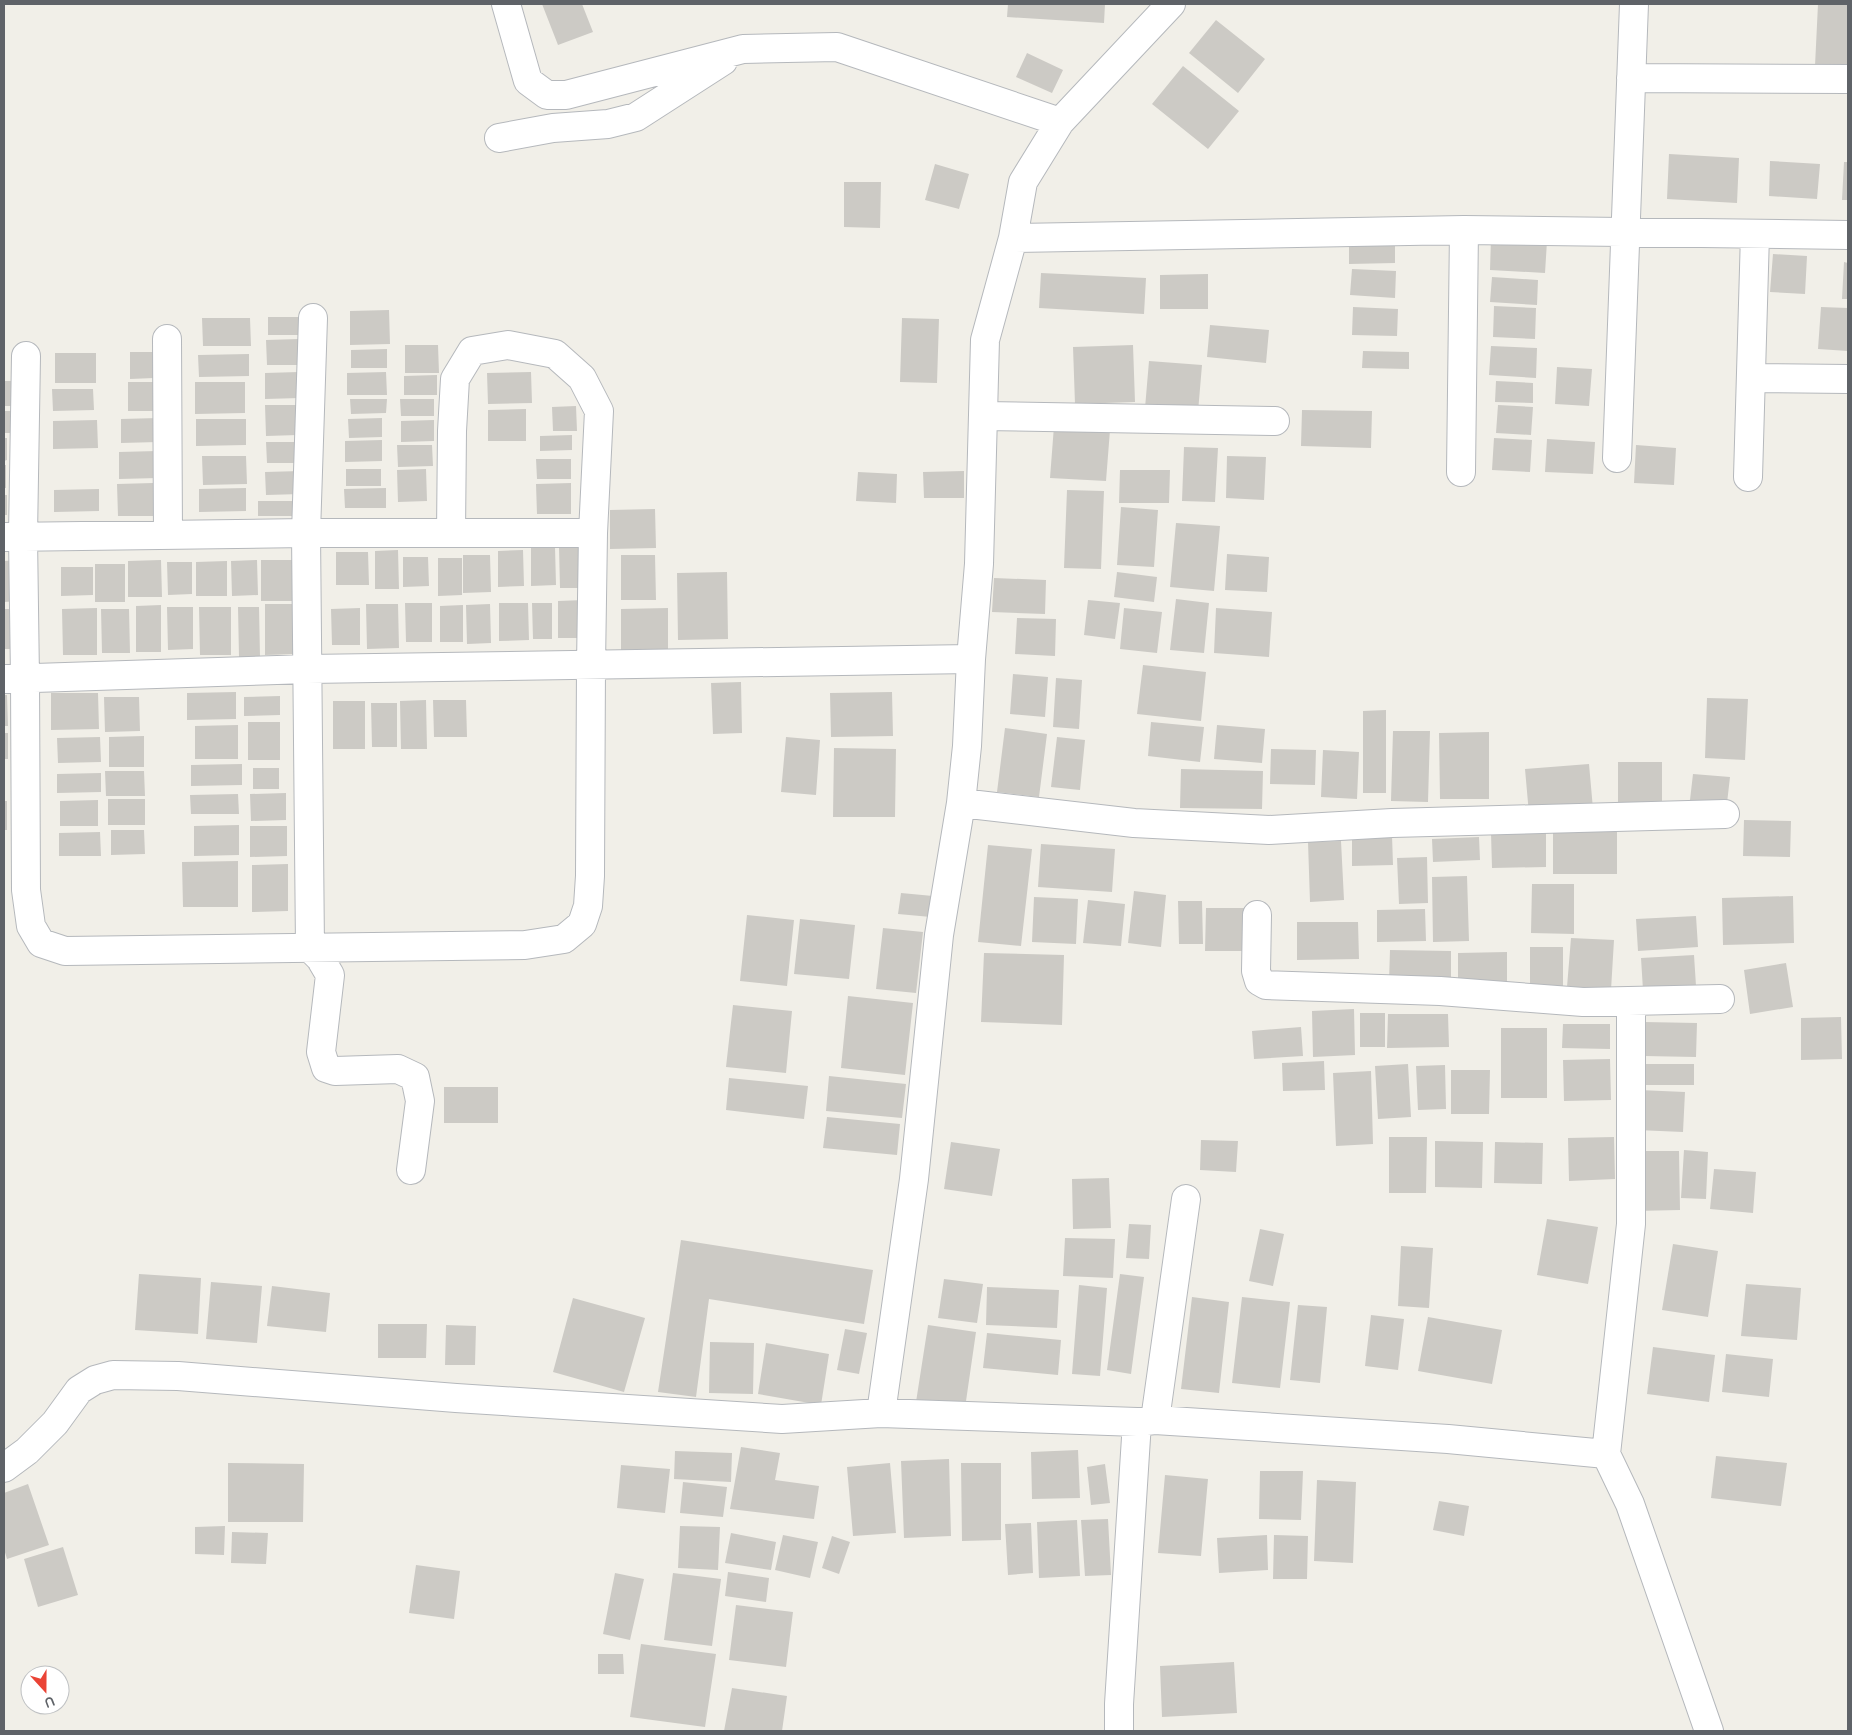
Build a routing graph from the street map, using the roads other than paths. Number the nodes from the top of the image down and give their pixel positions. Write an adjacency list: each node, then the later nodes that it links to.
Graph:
1 (506, 4): 4 (street)
2 (1171, 4): 7 (street)
3 (1634, 4): 5 (street)
4 (743, 48): 7 (street); 8 (street)
5 (1631, 78): 6 (street); 10 (street)
6 (1848, 79)
7 (1060, 122): 13 (street)
8 (499, 138)
9 (1464, 230): 10 (street); 13 (street); 22 (street)
10 (1626, 232): 11 (street); 21 (street)
11 (1755, 234): 12 (street); 17 (street)
12 (1848, 235)
13 (1013, 238): 19 (street)
14 (313, 318): 24 (street)
15 (167, 339): 27 (street)
16 (26, 356): 28 (street)
17 (1751, 378): 18 (street); 23 (street)
18 (1848, 379)
19 (982, 416): 20 (street); 29 (street)
20 (1275, 421)
21 (1617, 458)
22 (1461, 472)
23 (1748, 477)
24 (306, 532): 25 (street); 27 (street); 31 (street)
25 (451, 532): 26 (street); 26 (street)
26 (593, 533): 30 (street)
27 (168, 534): 28 (street)
28 (13, 536): 32 (street)
29 (971, 659): 30 (street); 33 (street)
30 (591, 665): 31 (street); 36 (street)
31 (308, 669): 32 (street); 36 (street)
32 (15, 679): 36 (street)
33 (961, 803): 34 (street); 41 (street)
34 (1725, 814)
35 (1257, 915): 38 (street)
36 (310, 948): 39 (street)
37 (1720, 1000): 38 (street)
38 (1631, 1001): 43 (street)
39 (411, 1170)
40 (1186, 1200): 42 (street)
41 (881, 1413): 42 (street); 44 (street)
42 (1146, 1421): 43 (street); 45 (street)
43 (1606, 1454): 46 (street)
44 (4, 1468)
45 (1120, 1731)
46 (1709, 1731)

